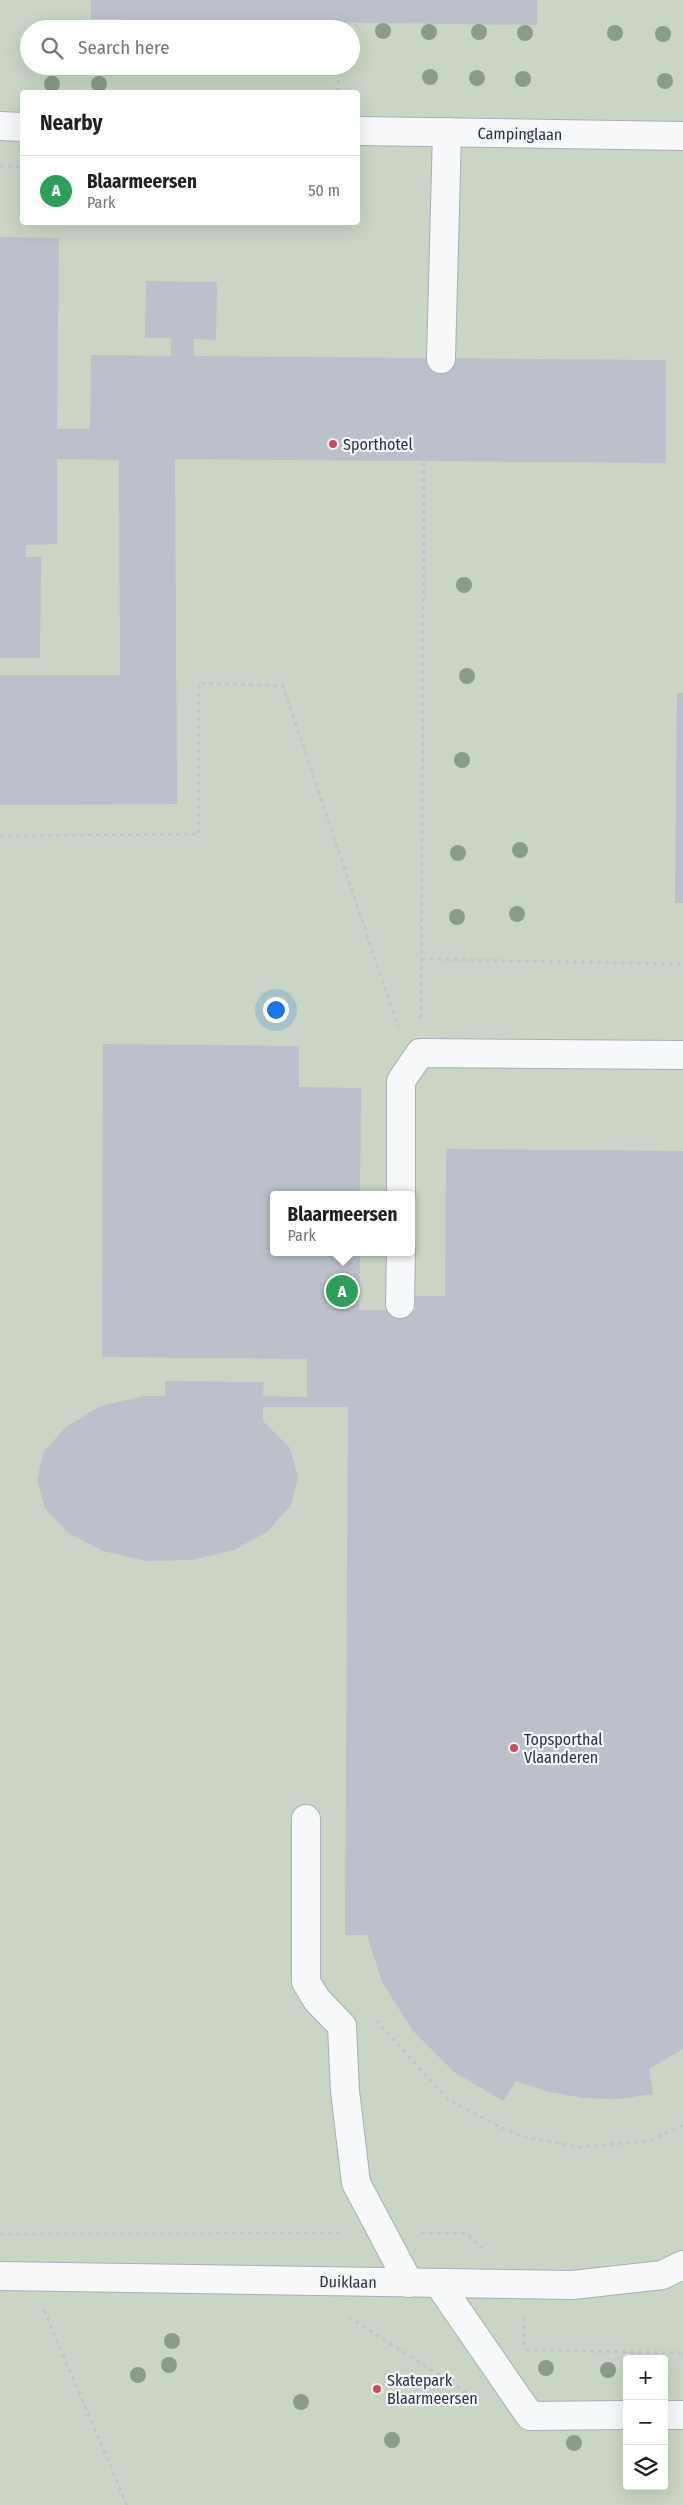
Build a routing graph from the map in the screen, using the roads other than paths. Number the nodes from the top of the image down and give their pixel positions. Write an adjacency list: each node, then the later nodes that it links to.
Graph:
1 (0, 126): 2 (street)
2 (20, 127)
3 (360, 131): 4 (street, Campinglaan)
4 (446, 132): 5 (street, Campinglaan); 6 (street)
5 (683, 136)
6 (441, 359)
7 (683, 1056): 8 (street)
8 (401, 1191)
9 (400, 1256): 10 (street)
10 (400, 1304)
11 (306, 1820): 14 (street)
12 (683, 2266): 15 (street, Duiklaan)
13 (0, 2276): 14 (street, Duiklaan)
14 (409, 2283): 15 (street, Duiklaan)
15 (439, 2284): 16 (street)
16 (623, 2415)
17 (668, 2415): 18 (street)
18 (683, 2415)

